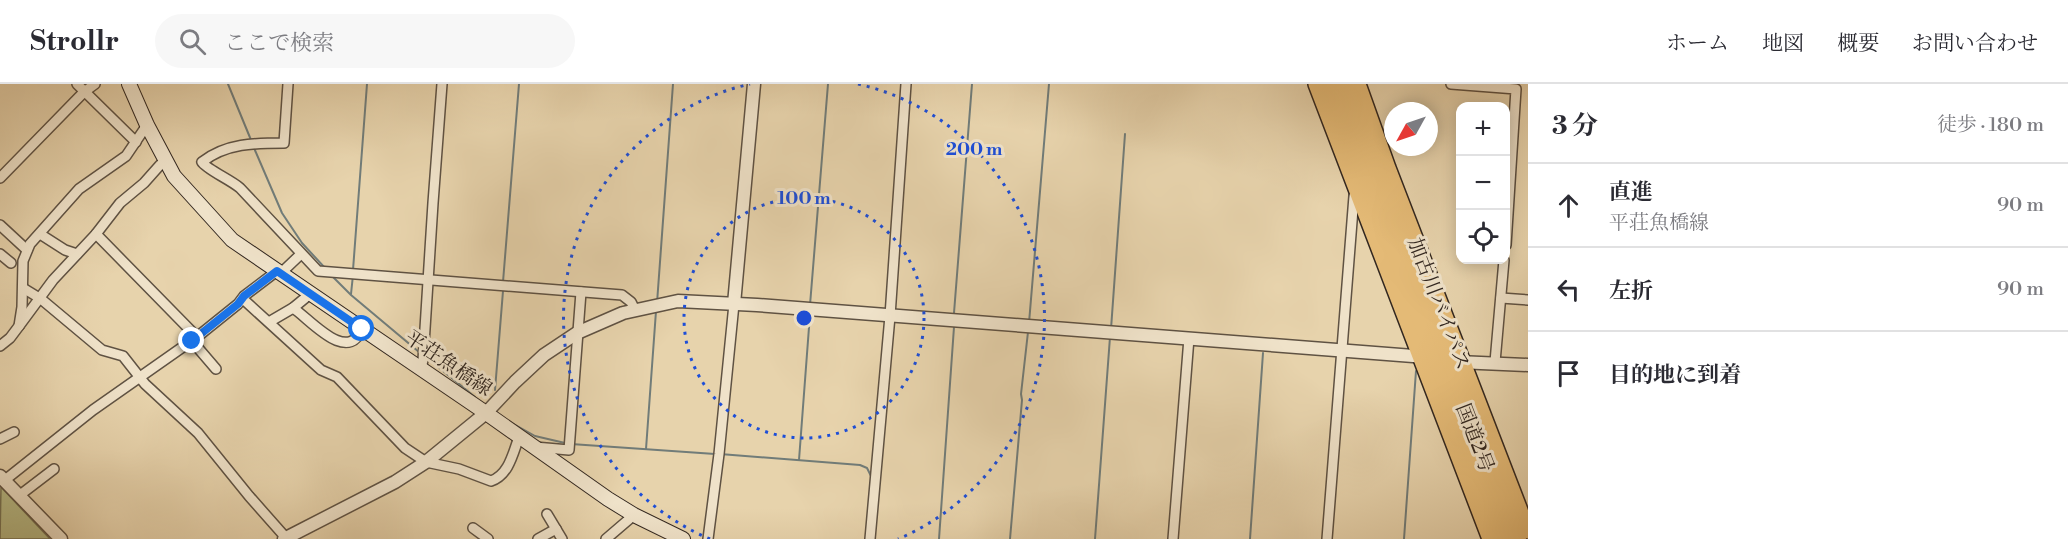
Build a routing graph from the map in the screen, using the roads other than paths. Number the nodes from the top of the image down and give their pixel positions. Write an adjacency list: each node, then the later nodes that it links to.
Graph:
1 (78, 84): 12 (street)
2 (95, 84): 12 (street)
3 (129, 84): 13 (main road, 平荘魚橋線)
4 (288, 84): 15 (street)
5 (442, 84): 31 (street)
6 (754, 84): 39 (street)
7 (906, 84): 42 (street)
8 (1316, 84): 19 (highway, 国道2号)
9 (1330, 84): 84 (highway, 加古川バイパス)
10 (1451, 84): 20 (street)
11 (1356, 85): 53 (highway, 国道2号); 85 (highway, 加古川バイパス)
12 (84, 92): 14 (street); 18 (street)
13 (147, 124): 14 (street); 16 (main road, 平荘魚橋線)
14 (136, 142): 22 (street)
15 (220, 152): 17 (street); 17 (street)
16 (166, 161): 23 (street); 30 (main road, 平荘魚橋線)
17 (218, 173): 27 (street)
18 (0, 178)
19 (1358, 190): 50 (street); 51 (highway, 国道2号)
20 (1508, 210)
21 (1, 227): 24 (street)
22 (40, 234): 24 (street); 26 (street)
23 (96, 234): 26 (street); 48 (street)
24 (27, 250): 32 (street)
25 (0, 254): 28 (street)
26 (76, 254): 36 (street)
27 (301, 254): 30 (street); 31 (street)
28 (11, 264)
29 (1504, 264): 35 (street)
30 (278, 272): 34 (main road, 平荘魚橋線); 37 (street)
31 (429, 280): 33 (street); 52 (street)
32 (23, 288): 36 (street); 44 (street)
33 (581, 292): 41 (street); 46 (street)
34 (310, 294): 40 (street); 45 (main road, 平荘魚橋線)
35 (1501, 298): 38 (street); 54 (street)
36 (41, 299): 44 (street); 57 (street)
37 (243, 299): 43 (street); 48 (street)
38 (1528, 300)
39 (734, 304): 41 (street); 42 (street); 79 (street)
40 (293, 308): 43 (street); 45 (street)
41 (635, 310): 46 (street)
42 (890, 316): 47 (street); 80 (street)
43 (269, 322): 63 (street)
44 (19, 326): 49 (street)
45 (362, 329): 52 (main road, 平荘魚橋線)
46 (578, 333): 58 (street); 62 (street)
47 (1189, 338): 50 (street); 81 (street)
48 (194, 339): 56 (street); 57 (street)
49 (0, 346)
50 (1341, 350): 51 (street); 82 (street)
51 (1423, 356): 83 (highway, 国道2号)
52 (423, 360): 58 (main road, 平荘魚橋線)
53 (1461, 362): 54 (street); 71 (highway, 国道2号)
54 (1495, 362): 55 (street)
55 (1528, 365)
56 (216, 369)
57 (140, 377): 65 (street); 73 (street)
58 (488, 412): 60 (main road, 平荘魚橋線); 63 (street)
59 (14, 432): 61 (street)
60 (519, 437): 62 (main road, 平荘魚橋線); 63 (street)
61 (0, 439)
62 (532, 447): 68 (main road, 平荘魚橋線)
63 (426, 462): 73 (street)
64 (54, 469): 66 (street)
65 (3, 478): 66 (street)
66 (20, 495): 72 (street)
67 (547, 514): 70 (street)
68 (634, 515): 77 (street); 78 (main road, 平荘魚橋線)
69 (473, 528): 74 (street)
70 (556, 530): 75 (street); 76 (street)
71 (1528, 531)
72 (61, 539)
73 (286, 539)
74 (488, 539)
75 (538, 539)
76 (562, 539)
77 (606, 539)
78 (683, 539)
79 (708, 539)
80 (870, 539)
81 (1173, 539)
82 (1327, 539)
83 (1490, 539)
84 (1505, 539)
85 (1518, 539)

